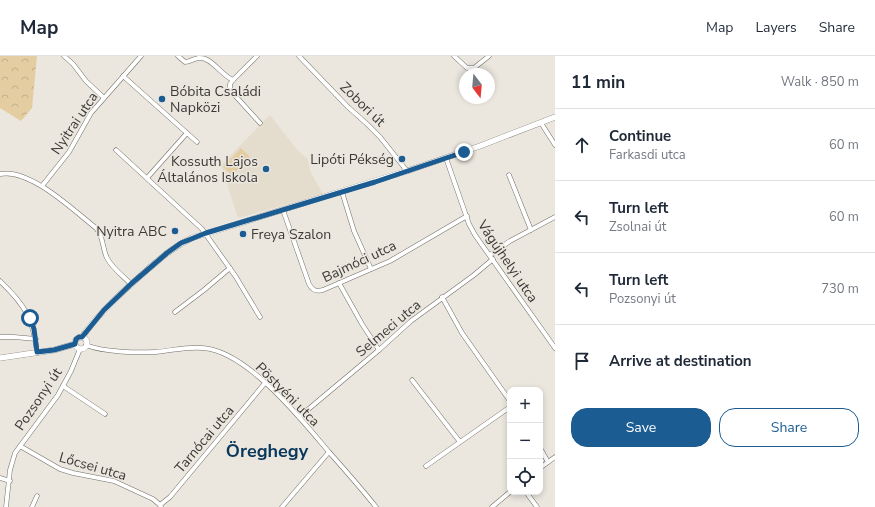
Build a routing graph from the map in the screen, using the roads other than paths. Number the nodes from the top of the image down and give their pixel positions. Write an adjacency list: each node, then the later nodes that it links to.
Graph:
1 (64, 56): 12 (street)
2 (178, 56): 11 (street)
3 (257, 56): 11 (street)
4 (299, 56): 21 (street, Zobori út)
5 (454, 56): 8 (street)
6 (488, 56): 9 (street)
7 (140, 57): 10 (street, Nyitrai utca)
8 (467, 68)
9 (474, 68)
10 (123, 76): 12 (street, Nyitrai utca); 16 (street)
11 (234, 80): 14 (street)
12 (104, 98): 25 (street, Nyitrai utca)
13 (555, 116): 15 (street)
14 (260, 123)
15 (541, 123): 18 (street); 20 (street)
16 (187, 133): 17 (street); 24 (street)
17 (196, 142)
18 (555, 145)
19 (116, 150): 24 (street)
20 (446, 158): 21 (street); 28 (street, Vágújhelyi utca)
21 (407, 171): 26 (street)
22 (0, 174): 25 (street)
23 (509, 175): 30 (street)
24 (147, 178): 31 (street)
25 (42, 186): 37 (street)
26 (342, 192): 27 (street); 34 (street)
27 (283, 210): 31 (street); 36 (street, Bajmóci utca)
28 (466, 216): 32 (street, Vágújhelyi utca); 34 (street, Bajmóci utca)
29 (555, 217): 30 (street, Selmeci utca)
30 (531, 230): 32 (street, Selmeci utca)
31 (206, 233): 33 (street); 37 (street)
32 (491, 257): 38 (street, Selmeci utca); 46 (street, Vágújhelyi utca)
33 (230, 268): 39 (street); 40 (street)
34 (371, 269): 36 (street, Bajmóci utca)
35 (0, 281): 43 (street)
36 (339, 283): 48 (street)
37 (131, 284): 42 (street)
38 (442, 297): 48 (street, Selmeci utca); 54 (street)
39 (175, 312)
40 (260, 317)
41 (0, 337): 43 (street)
42 (82, 337): 44 (street); 45 (street)
43 (36, 340): 49 (street)
44 (75, 344): 47 (street); 49 (street)
45 (86, 345): 47 (street); 52 (street, Pöstyéni utca)
46 (555, 348)
47 (80, 349): 53 (street, Pozsonyi út)
48 (379, 350): 57 (street, Selmeci utca)
49 (37, 352): 50 (street)
50 (0, 358)
51 (412, 380): 58 (street)
52 (265, 383): 57 (street, Pöstyéni utca); 71 (street, Tarnócai utca)
53 (63, 386): 56 (street); 59 (street, Pozsonyi út)
54 (507, 397)
55 (507, 408): 58 (street)
56 (105, 414)
57 (299, 416): 60 (street, Pöstyéni utca)
58 (460, 442): 64 (street)
59 (20, 446): 67 (street, Pozsonyi út); 71 (street, Lőcsei utca)
60 (329, 452): 74 (street); 75 (street, Pöstyéni utca)
61 (543, 453): 63 (street)
62 (555, 456): 63 (street)
63 (548, 462): 65 (street)
64 (426, 466)
65 (543, 466)
66 (0, 478): 67 (street)
67 (10, 481): 72 (street, Pozsonyi út)
68 (507, 494): 76 (street)
69 (528, 495): 77 (street)
70 (37, 496): 73 (street)
71 (160, 506)
72 (6, 507)
73 (32, 507)
74 (282, 507)
75 (376, 507)
76 (492, 507)
77 (537, 507)

